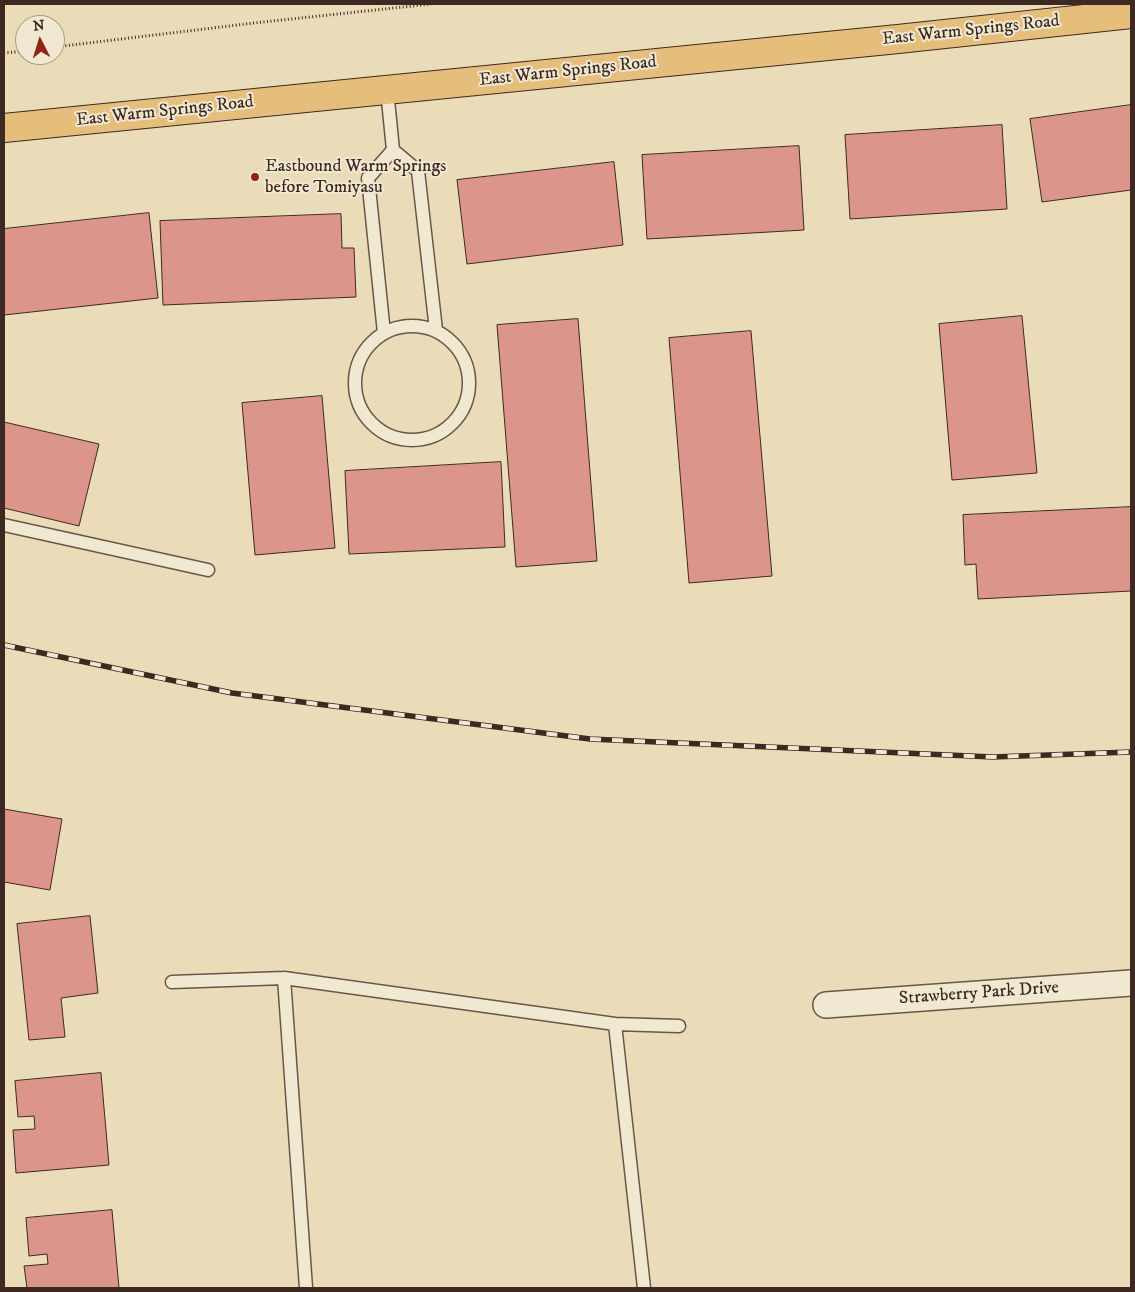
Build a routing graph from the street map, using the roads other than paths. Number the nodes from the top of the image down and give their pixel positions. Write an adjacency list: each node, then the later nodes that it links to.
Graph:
1 (1131, 14): 2 (main road, East Warm Springs Road)
2 (387, 90): 3 (main road, East Warm Springs Road); 4 (lane)
3 (4, 128)
4 (393, 150): 5 (lane); 6 (lane)
5 (436, 330): 6 (lane); 6 (lane)
6 (384, 333)
7 (4, 525): 8 (lane)
8 (208, 570)
9 (284, 978): 10 (lane); 13 (lane); 15 (lane)
10 (172, 982)
11 (1131, 983): 12 (street, Strawberry Park Drive)
12 (826, 1005)
13 (615, 1024): 14 (lane); 16 (lane)
14 (678, 1026)
15 (306, 1288)
16 (644, 1288)

